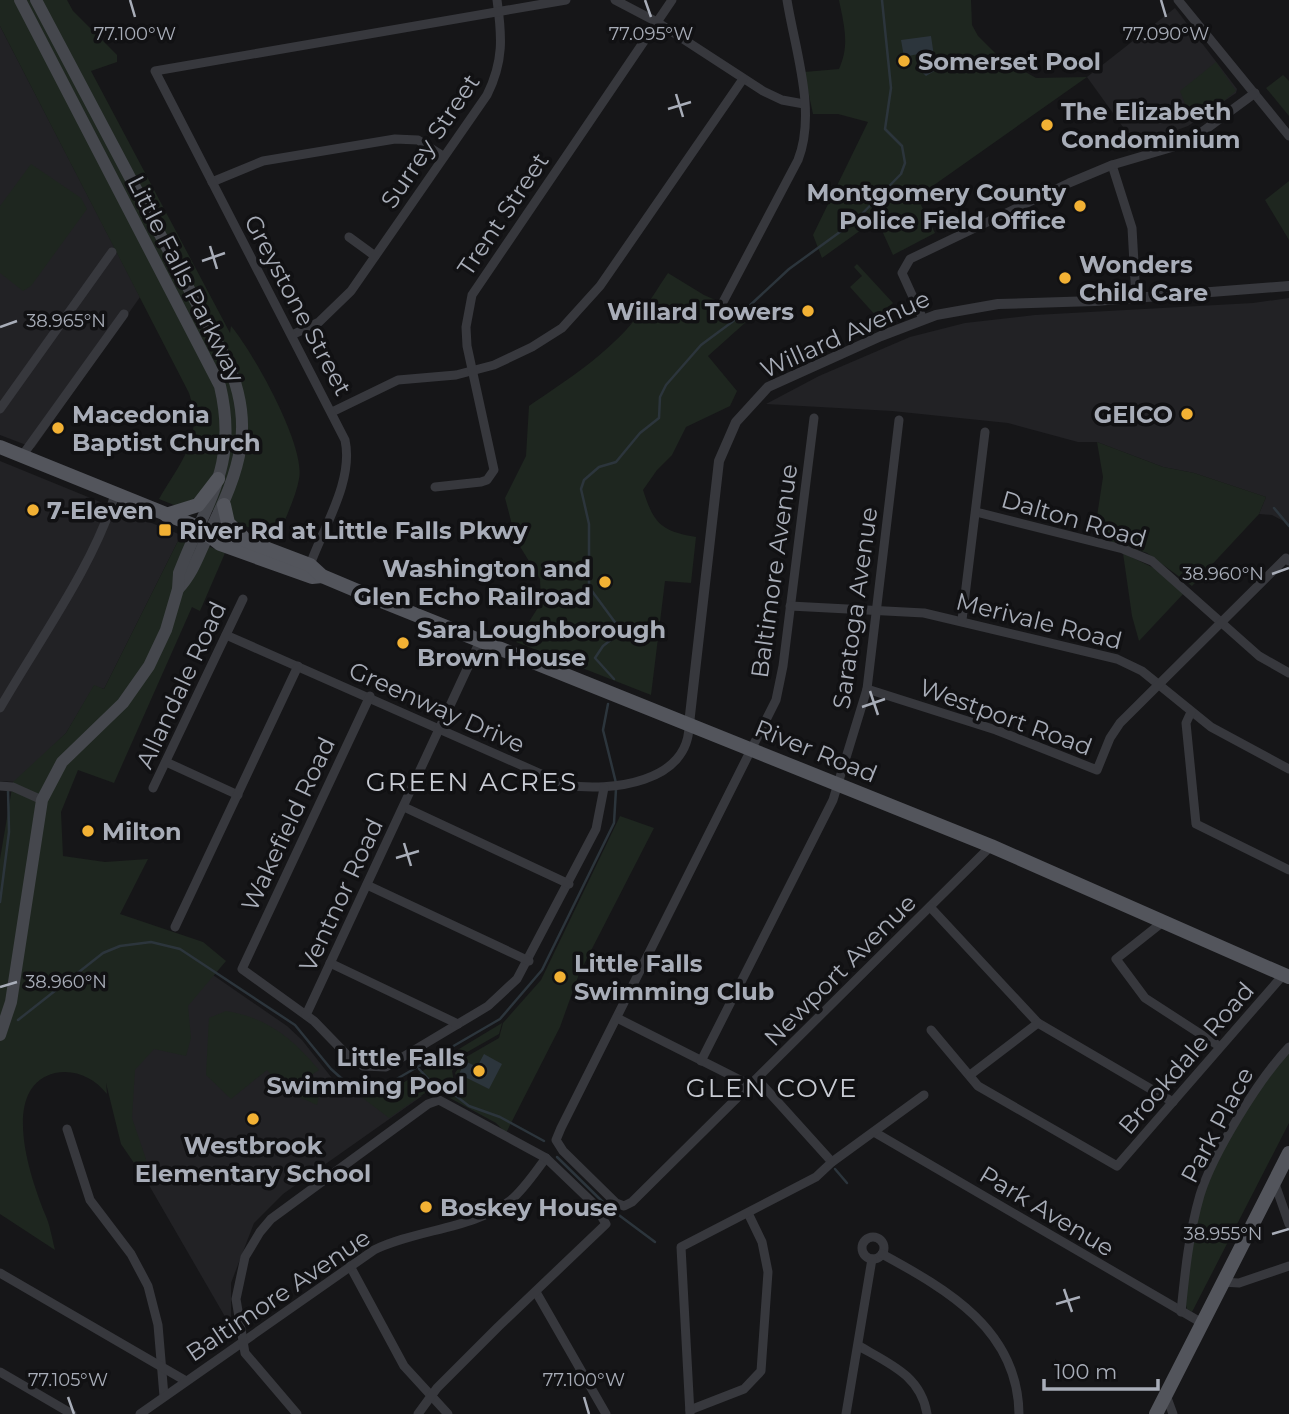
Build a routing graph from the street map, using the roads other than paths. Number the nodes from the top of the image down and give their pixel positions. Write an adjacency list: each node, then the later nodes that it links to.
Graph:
1 (20, 0): 37 (main road, Little Falls Parkway)
2 (36, 0): 40 (main road, Little Falls Parkway)
3 (497, 0): 10 (street, Surrey Street)
4 (566, 0): 10 (street)
5 (615, 0): 12 (street)
6 (672, 0): 12 (street, Trent Street)
7 (787, 0): 15 (street)
8 (1178, 0): 11 (street)
9 (1187, 0): 11 (street)
10 (499, 12): 17 (street, Surrey Street); 19 (street, Greystone Street)
11 (1189, 12): 14 (street)
12 (657, 22): 13 (street); 29 (street, Trent Street)
13 (743, 79): 15 (street); 29 (street)
14 (1255, 93): 16 (street); 18 (street)
15 (804, 104): 25 (street)
16 (1289, 136)
17 (443, 156): 19 (street); 22 (street, Surrey Street)
18 (1112, 165): 24 (street); 27 (street)
19 (212, 182): 28 (street, Greystone Street)
20 (349, 237): 22 (street)
21 (112, 251): 30 (street)
22 (374, 256): 28 (street, Surrey Street)
23 (1289, 286): 24 (street, Willard Avenue)
24 (1136, 298): 27 (street, Willard Avenue)
25 (723, 302)
26 (124, 314): 36 (street)
27 (923, 319): 63 (street, Willard Avenue)
28 (292, 335): 31 (street, Greystone Street)
29 (471, 371): 31 (street); 38 (street, Trent Street)
30 (0, 409)
31 (332, 412): 47 (street, Greystone Street)
32 (814, 418): 50 (street, Baltimore Avenue)
33 (899, 420): 51 (street, Saratoga Avenue)
34 (985, 432): 41 (street)
35 (0, 447): 36 (main road, River Road)
36 (22, 456): 39 (main road, River Road)
37 (218, 479): 42 (main road); 43 (main road, Little Falls Parkway)
38 (435, 487)
39 (115, 494): 42 (main road, River Road); 61 (street)
40 (223, 505): 43 (main road, Little Falls Parkway); 44 (main road)
41 (976, 512): 52 (street); 53 (street, Dalton Road)
42 (166, 514): 43 (main road, River Road)
43 (203, 530): 44 (main road, River Road); 46 (main road, River Road); 73 (main road, Little Falls Parkway)
44 (249, 542): 47 (main road, River Road)
45 (1288, 559): 53 (street, Westport Road)
46 (267, 561): 47 (main road); 48 (main road, River Road)
47 (310, 565): 48 (main road, River Road)
48 (322, 576): 55 (main road, River Road)
49 (243, 599): 54 (street, Allandale Road)
50 (790, 606): 51 (street, Merivale Road); 65 (street, Baltimore Avenue)
51 (877, 610): 52 (street, Merivale Road); 59 (street, Saratoga Avenue)
52 (962, 620): 58 (street, Merivale Road)
53 (1221, 622): 57 (street, Dalton Road); 58 (street, Westport Road)
54 (226, 635): 56 (street, Greenway Drive); 66 (street, Allandale Road)
55 (481, 639): 63 (main road, River Road); 64 (street, Ventnor Road)
56 (298, 666): 60 (street, Greenway Drive); 72 (street)
57 (1289, 673)
58 (1158, 684): 59 (street, Westport Road); 62 (street, Merivale Road)
59 (867, 689): 68 (street, Saratoga Avenue)
60 (370, 696): 64 (street, Greenway Drive); 85 (street, Wakefield Road)
61 (0, 708)
62 (1191, 712): 67 (street, Merivale Road); 76 (street)
63 (689, 724): 65 (main road, River Road); 71 (street, Greenway Drive)
64 (441, 729): 71 (street, Greenway Drive); 74 (street, Ventnor Road)
65 (753, 750): 68 (main road, River Road); 86 (street, Baltimore Avenue)
66 (166, 762): 70 (street, Allandale Road); 72 (street)
67 (1289, 769)
68 (838, 784): 75 (main road, River Road); 93 (street, Saratoga Avenue)
69 (1, 786): 73 (street)
70 (153, 788)
71 (612, 788): 77 (street)
72 (238, 794): 81 (street)
73 (42, 800): 90 (main road, Little Falls Parkway)
74 (404, 807): 77 (street); 78 (street, Ventnor Road)
75 (991, 846): 79 (street, Newport Avenue); 80 (main road, River Road)
76 (1289, 870)
77 (569, 884): 82 (street)
78 (367, 885): 82 (street); 83 (street, Ventnor Road)
79 (931, 908): 87 (street); 95 (street, Newport Avenue)
80 (1164, 921): 84 (main road, River Road); 91 (street)
81 (175, 927)
82 (530, 961): 88 (street)
83 (330, 962): 85 (street, Ventnor Road); 88 (street)
84 (1286, 975): 91 (street, Brookdale Road)
85 (306, 1015): 88 (street)
86 (617, 1018): 93 (street); 104 (street, Baltimore Avenue)
87 (1038, 1023): 94 (street); 97 (street)
88 (458, 1024)
89 (931, 1030): 94 (street)
90 (0, 1035)
91 (1219, 1045): 97 (street, Brookdale Road)
92 (1289, 1047): 114 (street, Park Place)
93 (701, 1061): 95 (street)
94 (970, 1075): 97 (street, Brookdale Road)
95 (753, 1082): 102 (street); 104 (street, Newport Avenue)
96 (924, 1095): 99 (street)
97 (1173, 1102)
98 (66, 1129): 118 (street)
99 (874, 1132): 102 (street); 114 (street, Park Avenue)
100 (1289, 1153): 103 (main road)
101 (546, 1158): 109 (street, Baltimore Avenue); 113 (street); 116 (street)
102 (832, 1162): 105 (street)
103 (1275, 1181): 106 (street); 112 (main road)
104 (624, 1206)
105 (748, 1213): 124 (street); 124 (street)
106 (1289, 1224)
107 (883, 1254): 108 (street); 108 (street); 133 (street)
108 (872, 1259): 117 (street)
109 (350, 1266): 116 (street, Baltimore Avenue); 123 (street)
110 (1289, 1266): 112 (street)
111 (0, 1273): 118 (street)
112 (1222, 1282): 115 (main road)
113 (536, 1292): 123 (street); 130 (street)
114 (1181, 1312): 115 (street, Park Avenue)
115 (1202, 1323): 121 (main road)
116 (241, 1343): 120 (street, Baltimore Avenue); 127 (street)
117 (859, 1346): 131 (street); 132 (street)
118 (161, 1366): 120 (street); 122 (street)
119 (0, 1372): 125 (street)
120 (186, 1381): 122 (street, Baltimore Avenue)
121 (1166, 1395): 134 (main road); 135 (street)
122 (164, 1396): 126 (street, Baltimore Avenue)
123 (430, 1397): 128 (street); 129 (street)
124 (690, 1412)
125 (72, 1414)
126 (140, 1414)
127 (297, 1414)
128 (418, 1414)
129 (448, 1414)
130 (606, 1414)
131 (846, 1414)
132 (927, 1414)
133 (1018, 1414)
134 (1156, 1414)
135 (1173, 1414)

